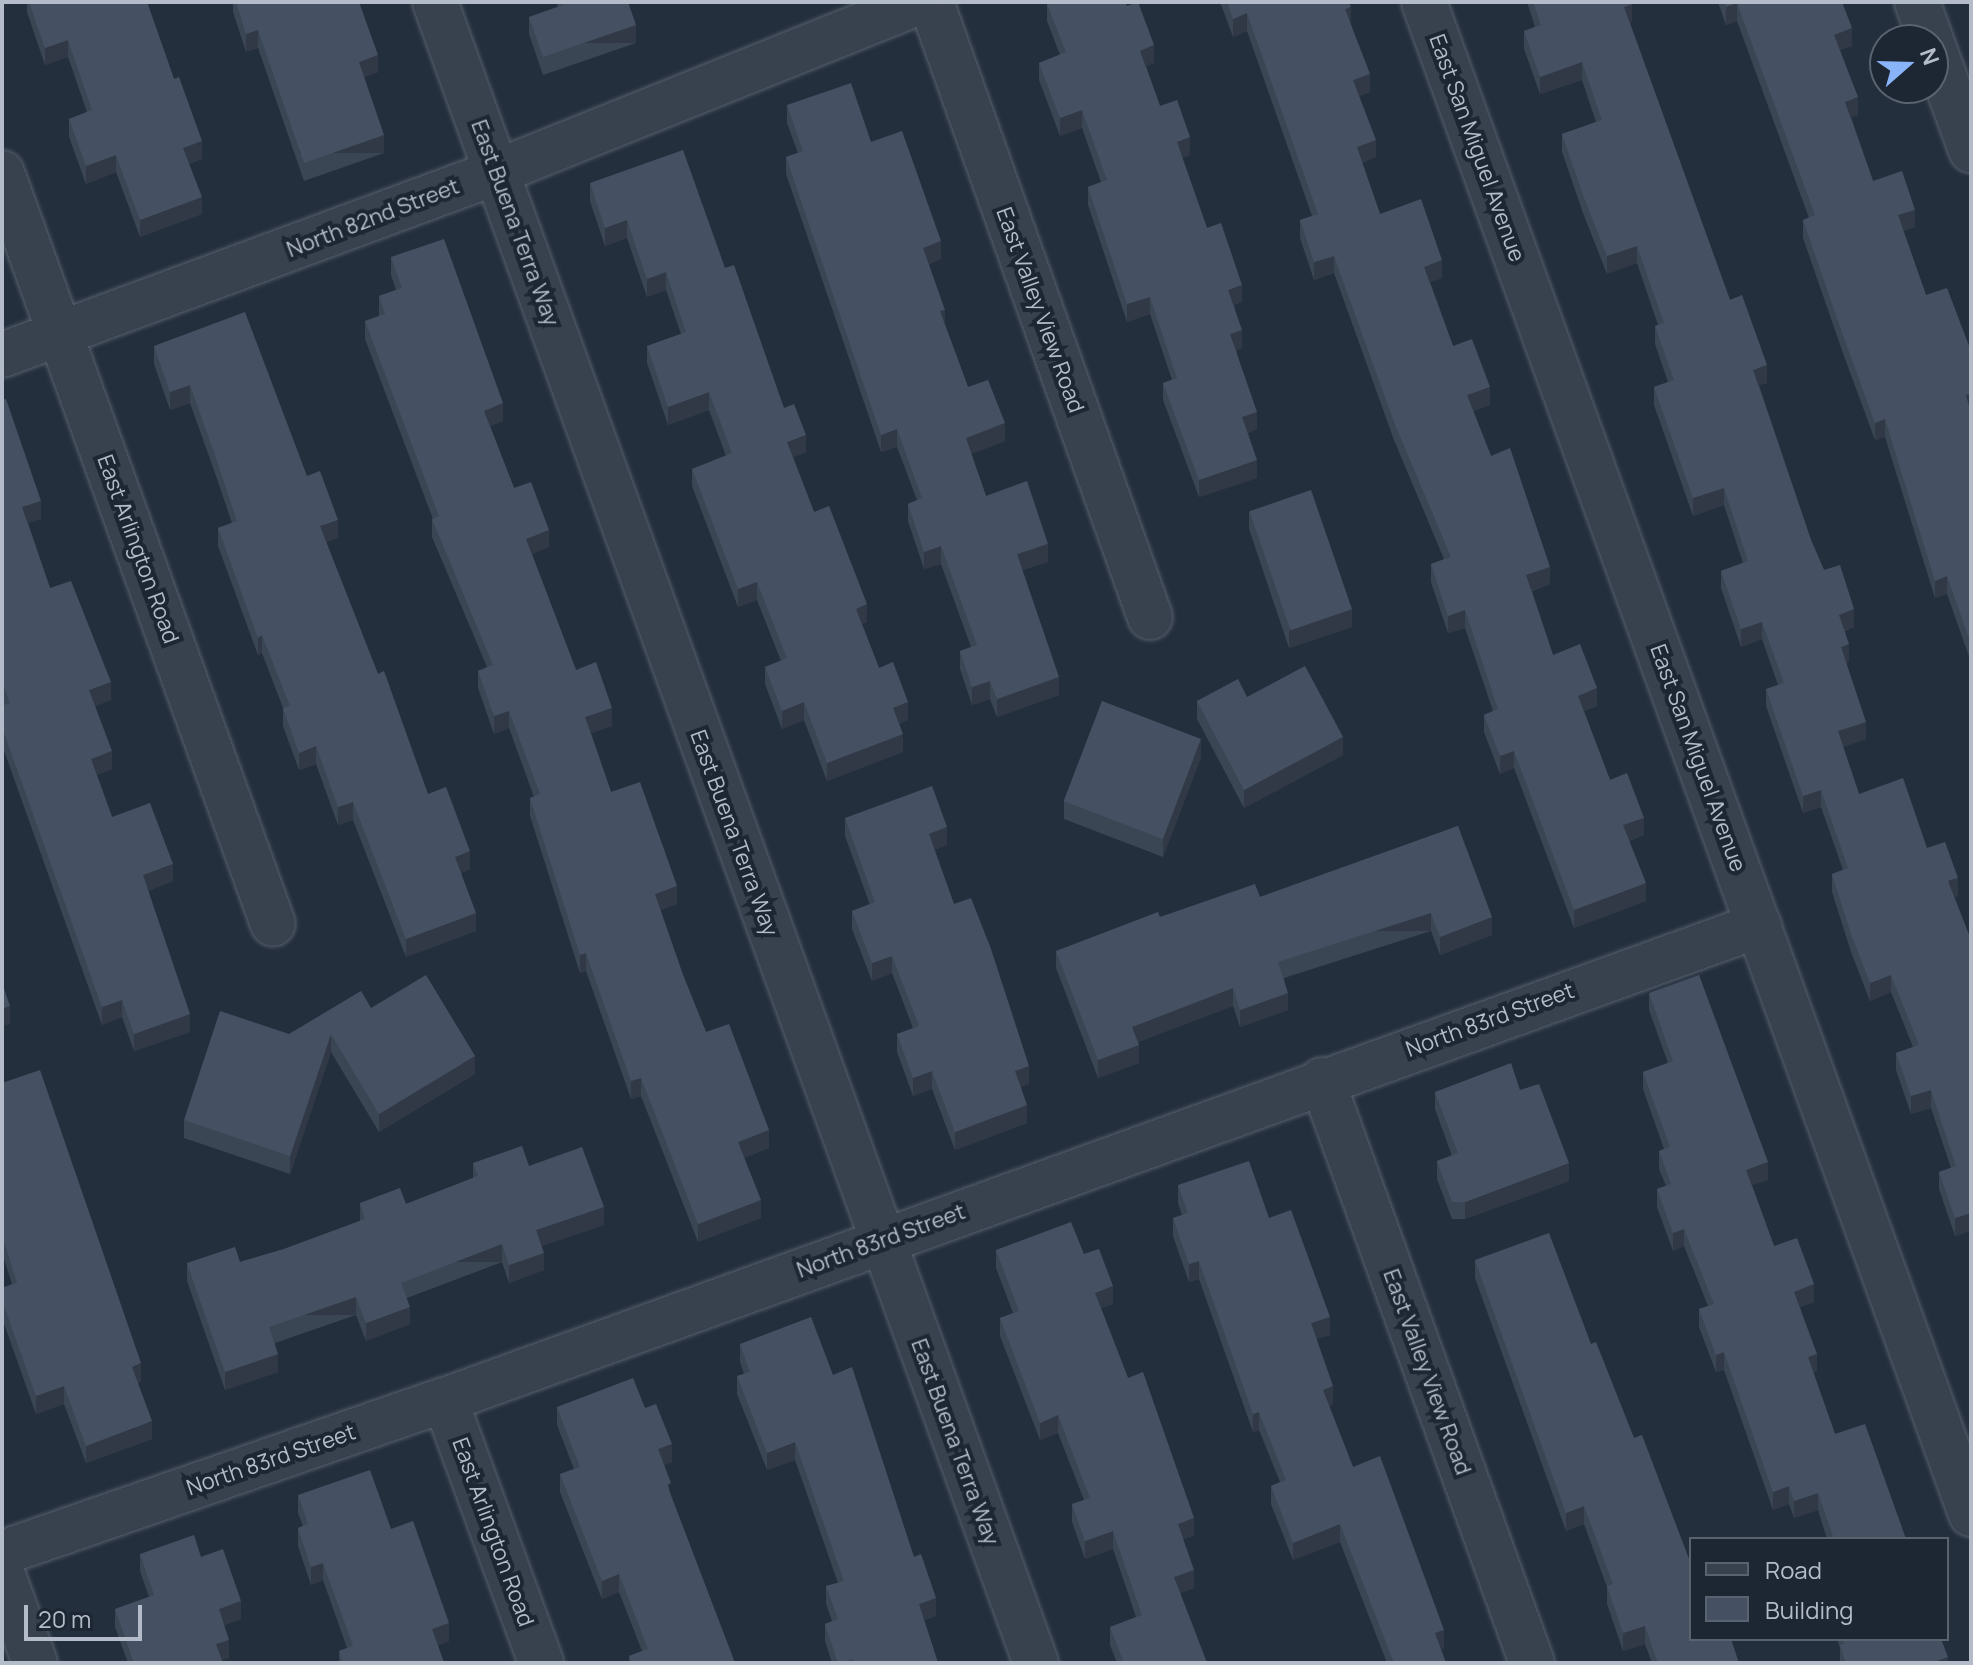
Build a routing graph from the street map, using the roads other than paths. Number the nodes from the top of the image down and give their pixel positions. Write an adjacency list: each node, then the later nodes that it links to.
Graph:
1 (435, 2): 9 (street, East Buena Terra Way)
2 (919, 2): 9 (street, North 82nd Street)
3 (931, 2): 13 (street, East Valley View Road)
4 (1424, 2): 15 (street, East San Miguel Avenue)
5 (1917, 2): 6 (street)
6 (1925, 24)
7 (1949, 90): 8 (street)
8 (1971, 150)
9 (497, 172): 11 (street, North 82nd Street); 17 (street, East Buena Terra Way)
10 (2, 173): 11 (street, East Arlington Road)
11 (60, 334): 12 (street, North 82nd Street); 14 (street, East Arlington Road)
12 (2, 355)
13 (1150, 617)
14 (273, 924)
15 (1759, 925): 16 (street, North 83rd Street); 19 (street, East San Miguel Avenue)
16 (1322, 1080): 17 (street, North 83rd Street); 25 (street, East Valley View Road)
17 (881, 1240): 18 (street, North 83rd Street); 24 (street, East Buena Terra Way)
18 (445, 1400): 20 (street, North 83rd Street); 23 (street, East Arlington Road)
19 (1971, 1514)
20 (2, 1553)
21 (2, 1573): 22 (street)
22 (35, 1663)
23 (541, 1663)
24 (1036, 1663)
25 (1532, 1663)

